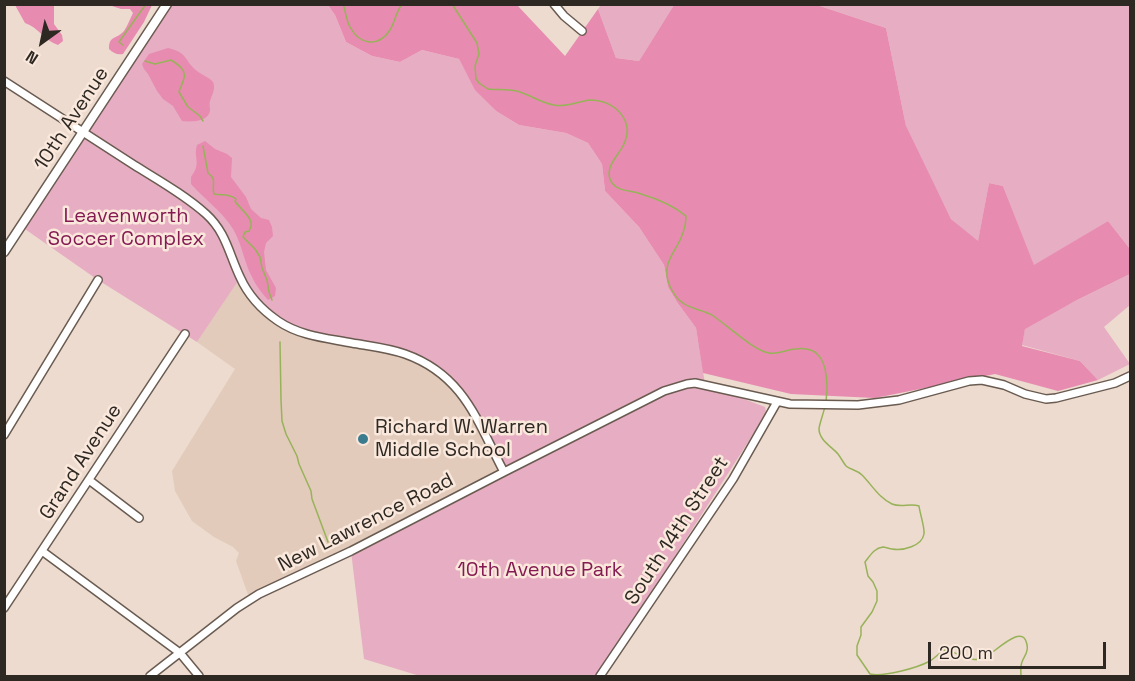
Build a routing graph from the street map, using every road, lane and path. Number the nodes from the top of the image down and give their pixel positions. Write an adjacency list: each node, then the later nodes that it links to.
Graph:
1 (167, 4): 5 (street, 10th Avenue)
2 (555, 4): 3 (street)
3 (582, 31)
4 (4, 81): 5 (street)
5 (84, 132): 6 (street, 10th Avenue); 13 (street)
6 (4, 252)
7 (98, 280): 11 (street)
8 (184, 334): 14 (street, Grand Avenue)
9 (1131, 376): 10 (street, New Lawrence Road)
10 (777, 402): 13 (street, New Lawrence Road); 21 (street, South 14th Street)
11 (7, 425): 12 (street)
12 (4, 435)
13 (504, 472): 18 (street, New Lawrence Road)
14 (89, 480): 15 (street); 16 (street, Grand Avenue)
15 (139, 518)
16 (42, 550): 17 (street, Grand Avenue); 18 (street)
17 (4, 608)
18 (180, 653): 19 (street, New Lawrence Road); 20 (street)
19 (150, 676)
20 (199, 676)
21 (600, 676)

